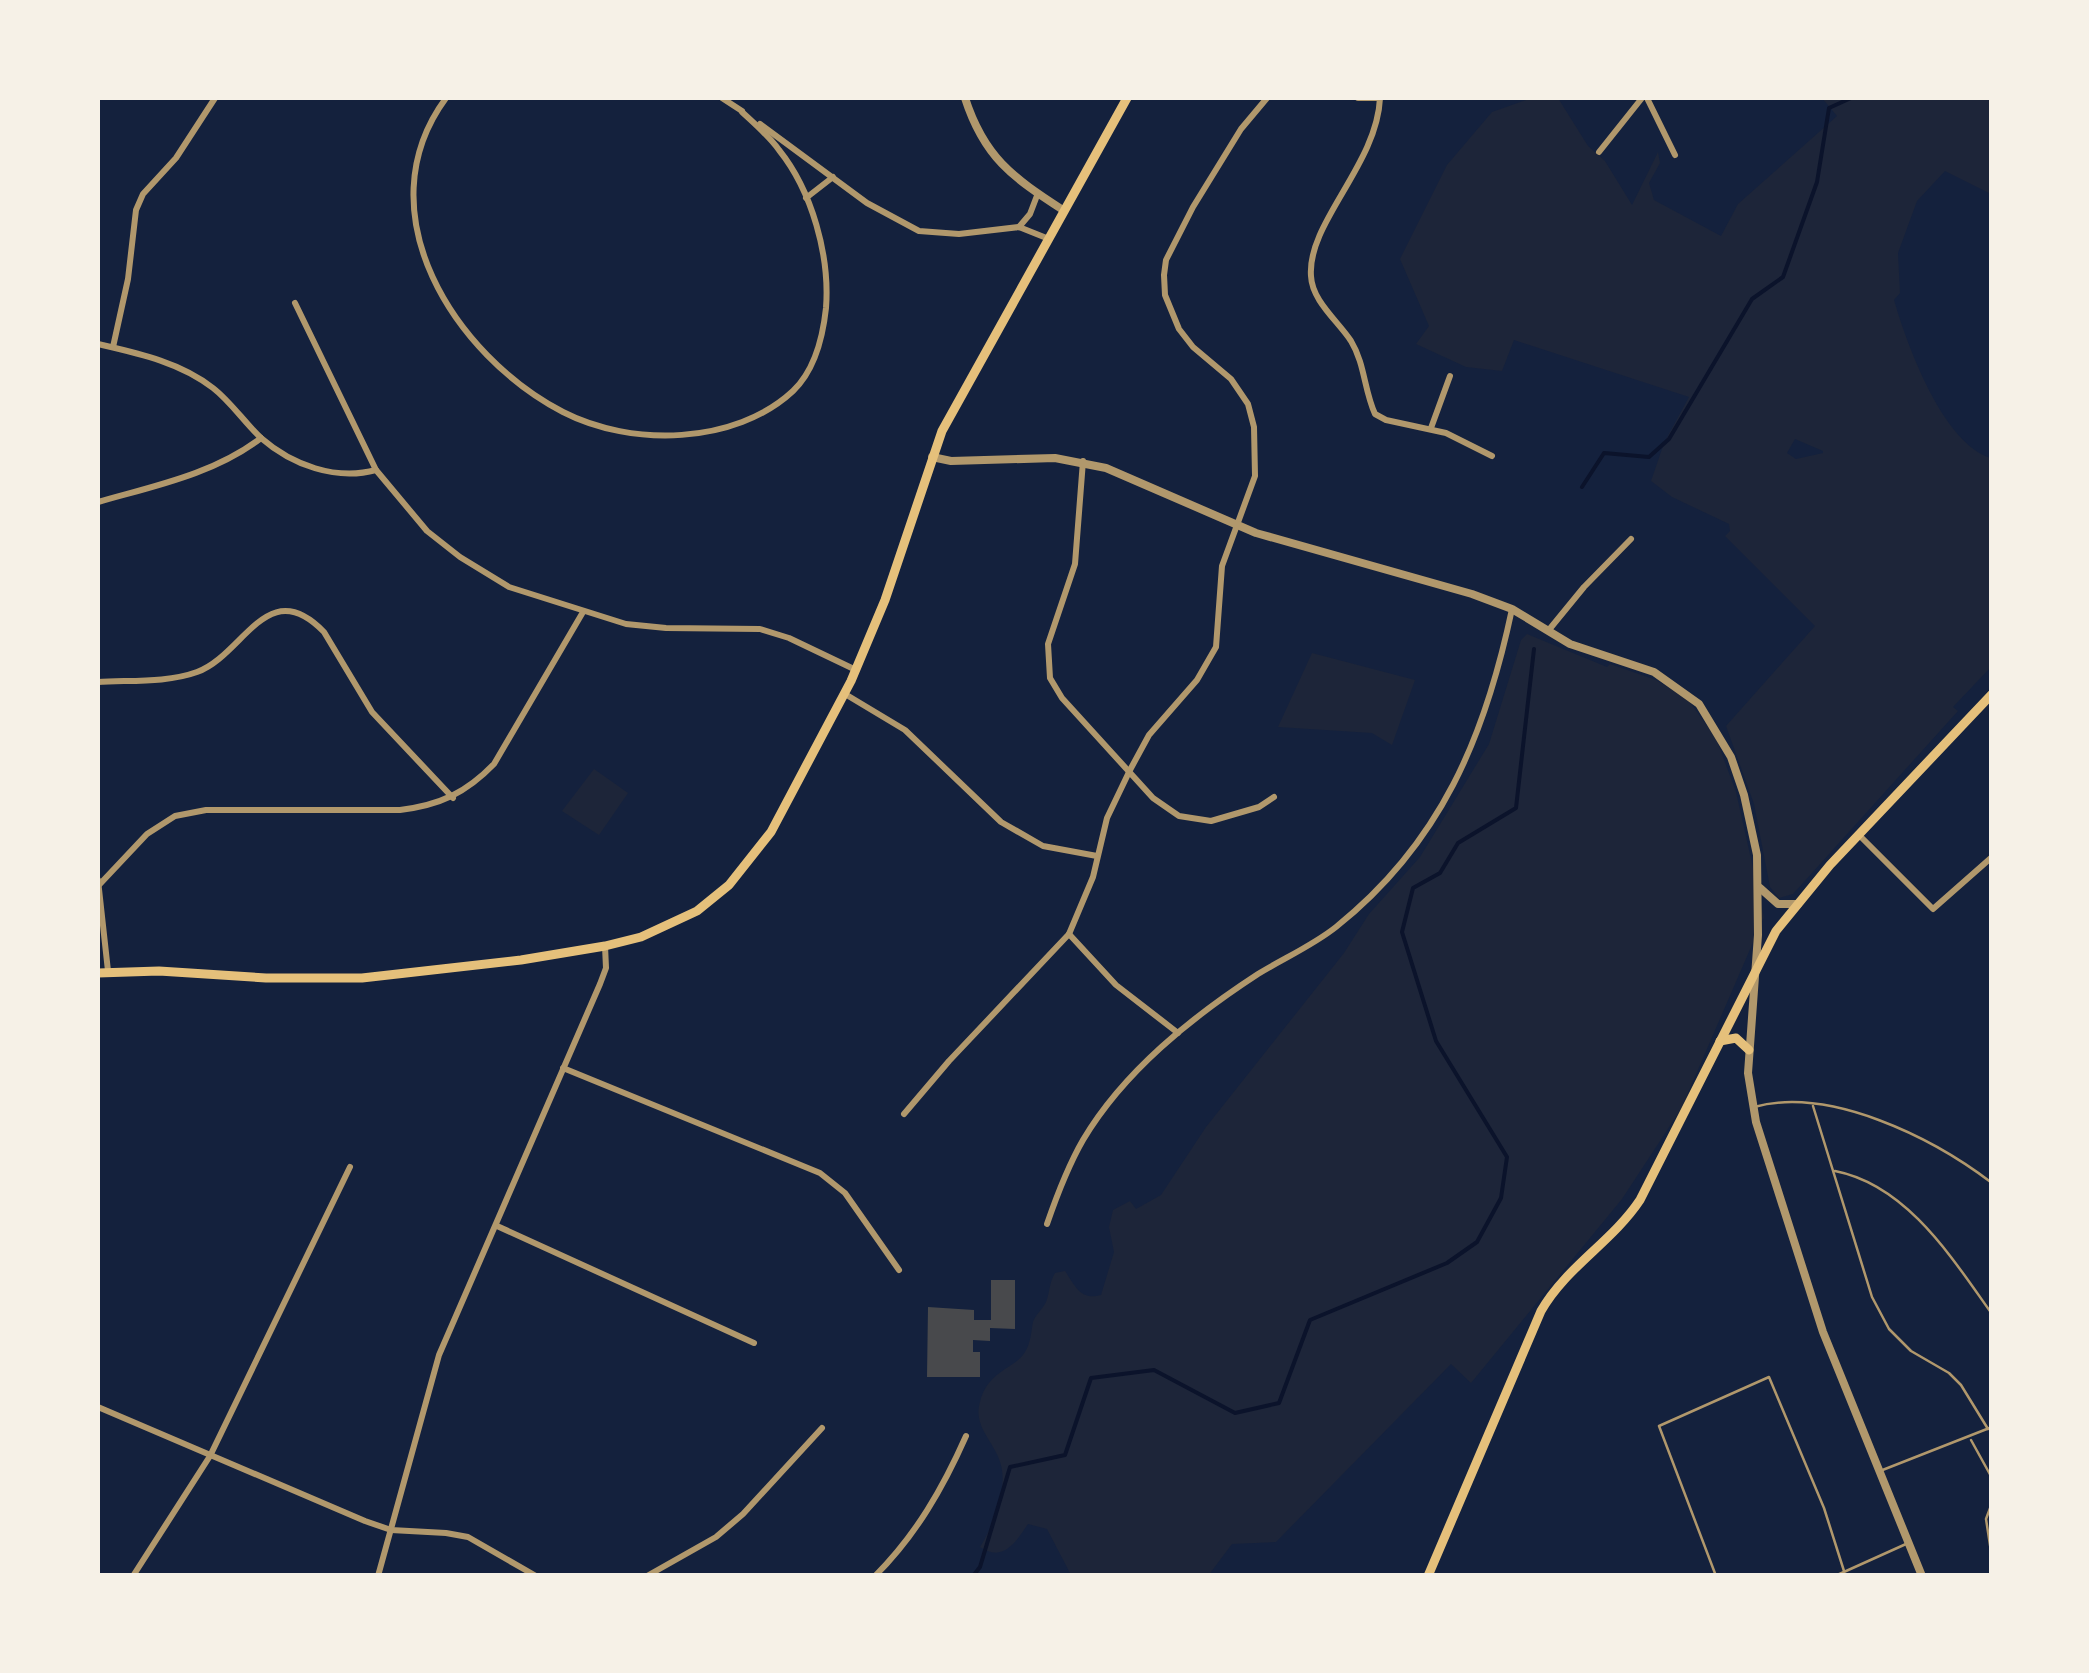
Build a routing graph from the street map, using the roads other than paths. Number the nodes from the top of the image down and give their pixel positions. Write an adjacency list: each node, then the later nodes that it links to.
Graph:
1 (215, 98): 21 (street)
2 (446, 98): 15 (street)
3 (722, 98): 10 (street)
4 (965, 98): 14 (street)
5 (1127, 98): 16 (main road)
6 (1267, 98): 30 (street)
7 (1358, 98): 8 (street)
8 (1380, 98): 23 (street)
9 (1645, 98): 11 (street); 12 (street)
10 (742, 112): 13 (street); 15 (street)
11 (1600, 152)
12 (1675, 155)
13 (834, 177): 15 (street); 17 (street)
14 (1038, 193): 16 (street); 17 (street)
15 (806, 198)
16 (1063, 210): 18 (main road)
17 (1019, 227): 18 (street)
18 (1050, 239): 26 (main road)
19 (295, 303): 28 (street)
20 (98, 344): 21 (street)
21 (113, 348): 24 (street)
22 (1450, 376): 23 (street)
23 (1430, 428): 25 (street)
24 (261, 438): 28 (street); 29 (street)
25 (1492, 456)
26 (932, 457): 27 (street); 35 (main road)
27 (1083, 461): 30 (street); 39 (street)
28 (376, 470): 33 (street)
29 (98, 502)
30 (1236, 526): 32 (street); 39 (street)
31 (1632, 540): 34 (street)
32 (1512, 609): 34 (street); 52 (street)
33 (583, 612): 35 (street); 41 (street)
34 (1548, 632): 46 (street)
35 (856, 670): 37 (main road)
36 (98, 682): 41 (street)
37 (844, 694): 43 (street); 49 (main road)
38 (1992, 694): 42 (main road)
39 (1130, 770): 40 (street); 43 (street)
40 (1274, 797)
41 (453, 798): 45 (street)
42 (1859, 835): 44 (street); 47 (main road)
43 (1097, 856): 48 (street)
44 (1992, 856)
45 (98, 883): 51 (street)
46 (1759, 886): 47 (street); 50 (street)
47 (1798, 904): 50 (main road)
48 (1069, 934): 52 (street); 58 (street)
49 (605, 946): 51 (main road); 55 (street)
50 (1756, 969): 53 (main road); 54 (street)
51 (102, 972)
52 (1178, 1032): 62 (street)
53 (1720, 1041): 54 (main road); 85 (main road)
54 (1749, 1050): 57 (street)
55 (563, 1068): 63 (street); 64 (street)
56 (1814, 1106): 57 (lane); 60 (lane); 61 (lane)
57 (1752, 1108): 73 (street)
58 (904, 1114)
59 (350, 1167): 72 (street)
60 (1832, 1171): 65 (lane); 69 (lane)
61 (1992, 1183)
62 (1047, 1224)
63 (496, 1226): 66 (street); 76 (street)
64 (900, 1270)
65 (1992, 1314)
66 (754, 1342)
67 (98, 1407): 72 (street)
68 (822, 1428): 83 (street)
69 (1990, 1428): 71 (lane)
70 (966, 1436): 84 (street)
71 (1970, 1438): 73 (lane); 74 (lane)
72 (210, 1456): 76 (street); 80 (street)
73 (1879, 1472): 77 (street)
74 (1992, 1478)
75 (1992, 1503): 78 (lane)
76 (391, 1530): 81 (street); 82 (street)
77 (1908, 1543): 79 (lane); 88 (street)
78 (1992, 1558)
79 (1844, 1571): 86 (lane); 87 (lane)
80 (133, 1576)
81 (378, 1576)
82 (536, 1576)
83 (647, 1576)
84 (875, 1576)
85 (1428, 1576)
86 (1716, 1576)
87 (1834, 1576)
88 (1922, 1576)

